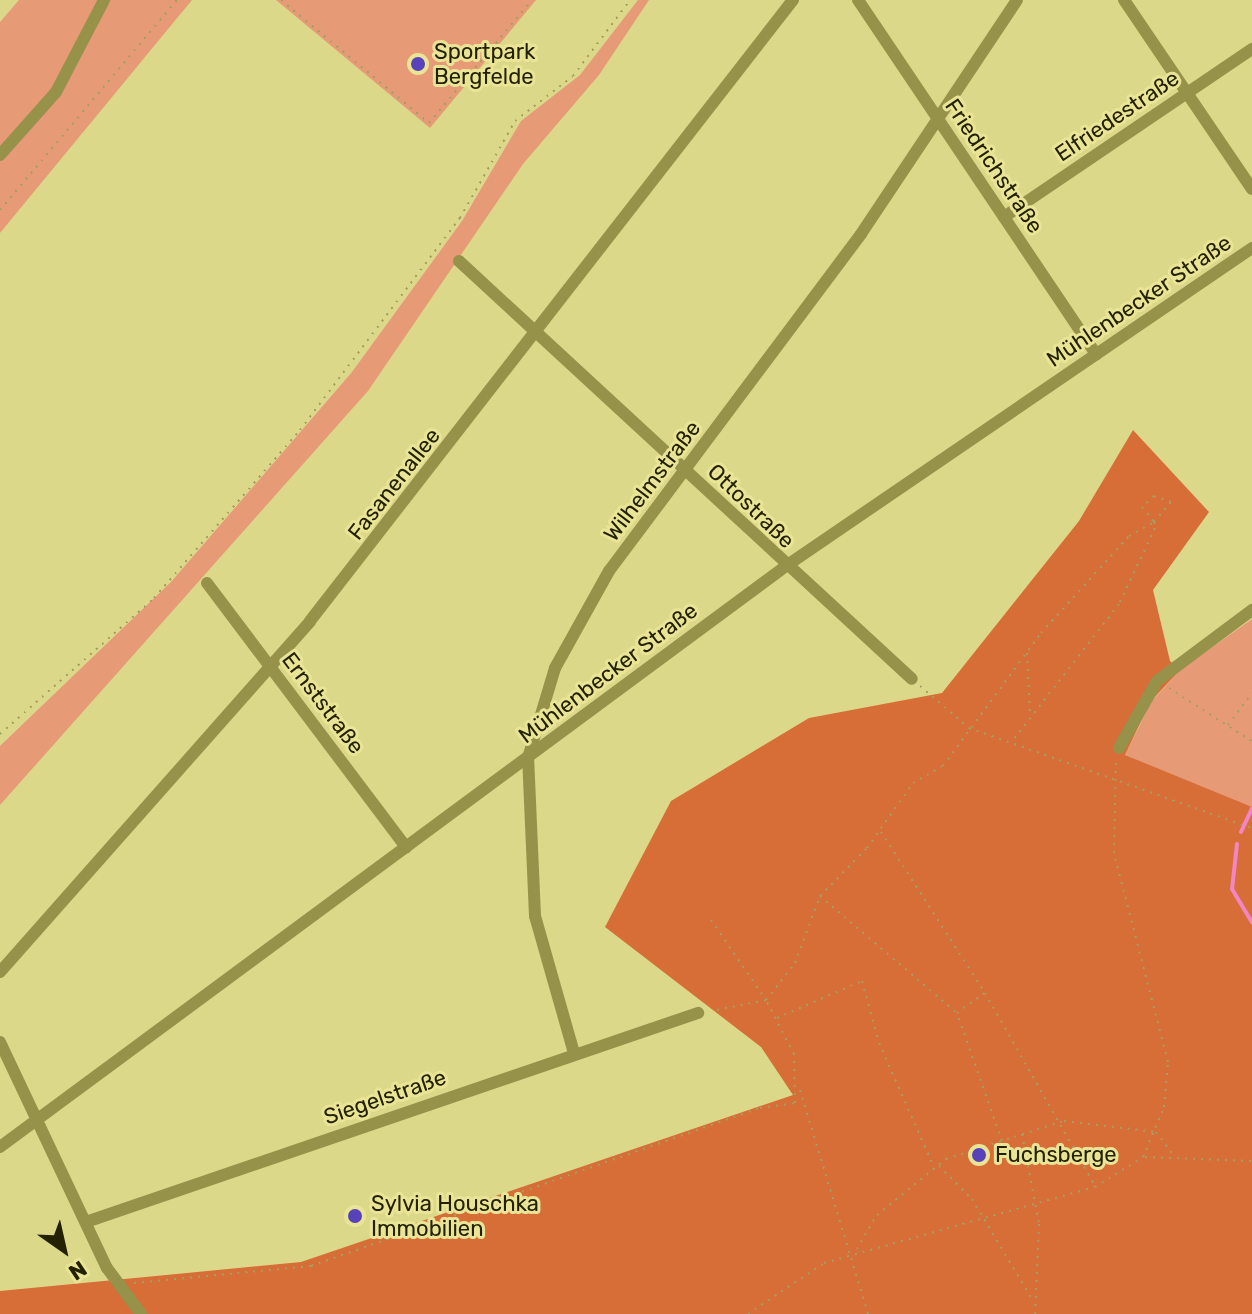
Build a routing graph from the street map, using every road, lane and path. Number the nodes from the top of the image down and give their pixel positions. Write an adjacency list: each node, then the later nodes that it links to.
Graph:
1 (104, 0): 13 (street)
2 (177, 0): 15 (path)
3 (281, 0): 4 (path)
4 (532, 0)
5 (630, 0): 34 (path)
6 (793, 0): 19 (street, Fasanenallee)
7 (858, 0): 12 (street, Friedrichstraße)
8 (1017, 0): 12 (street, Wilhelmstraße)
9 (1124, 0): 11 (street)
10 (1252, 49): 11 (street, Elfriedestraße)
11 (1186, 93): 14 (street); 16 (street, Elfriedestraße)
12 (940, 122): 16 (street, Friedrichstraße); 21 (street, Wilhelmstraße)
13 (0, 155)
14 (1252, 189)
15 (0, 210)
16 (1004, 217): 20 (street, Friedrichstraße)
17 (1252, 248): 20 (street, Mühlenbecker Straße)
18 (459, 261): 19 (street, Ottostraße)
19 (536, 332): 21 (street, Ottostraße); 27 (street, Fasanenallee)
20 (1096, 354): 23 (street, Mühlenbecker Straße)
21 (685, 471): 23 (street, Ottostraße); 38 (street, Wilhelmstraße)
22 (1154, 522): 22 (path); 26 (path); 31 (path)
23 (786, 566): 29 (street, Ottostraße); 38 (street, Mühlenbecker Straße)
24 (207, 583): 27 (street, Ernststraße)
25 (1252, 610): 28 (street)
26 (1027, 651): 31 (path); 33 (path)
27 (271, 667): 42 (street, Ernststraße); 45 (street, Fasanenallee)
28 (1157, 681): 32 (path); 37 (street)
29 (915, 682): 33 (path)
30 (1252, 693): 32 (path)
31 (1030, 716): 35 (path)
32 (1227, 726): 36 (path)
33 (969, 728): 35 (path); 41 (path)
34 (0, 734)
35 (1013, 740): 39 (path)
36 (1252, 741)
37 (1119, 748): 39 (path)
38 (528, 758): 42 (street, Mühlenbecker Straße); 52 (street, Wilhelmstraße)
39 (1114, 778): 40 (path); 56 (path)
40 (1252, 828)
41 (881, 831): 43 (path); 46 (path)
42 (406, 847): 54 (street, Mühlenbecker Straße)
43 (820, 896): 47 (path); 49 (path)
44 (711, 920): 47 (path)
45 (0, 972)
46 (985, 993): 49 (path); 55 (path)
47 (766, 1000): 48 (path); 50 (path)
48 (698, 1013): 52 (street, Siegelstraße)
49 (957, 1013): 58 (path)
50 (777, 1018): 53 (path); 63 (path)
51 (0, 1042): 54 (street)
52 (574, 1053): 66 (street, Siegelstraße)
53 (799, 1088): 68 (path); 69 (path)
54 (38, 1120): 59 (street, Mühlenbecker Straße); 66 (street)
55 (1064, 1121): 56 (path); 57 (path); 64 (path)
56 (1156, 1132): 60 (path); 61 (path)
57 (1022, 1134): 58 (path); 65 (path)
58 (1002, 1141): 63 (path)
59 (0, 1147)
60 (1172, 1153): 61 (path); 62 (path)
61 (1143, 1157): 64 (path)
62 (1252, 1161)
63 (937, 1166): 67 (path); 68 (path)
64 (1095, 1187): 65 (path)
65 (1037, 1204): 67 (path); 70 (path)
66 (86, 1222): 69 (street)
67 (984, 1222): 68 (path); 70 (path)
68 (854, 1252): 72 (path); 73 (path)
69 (116, 1283): 71 (street)
70 (1032, 1299): 74 (path)
71 (141, 1314)
72 (748, 1314)
73 (868, 1314)
74 (1035, 1314)

